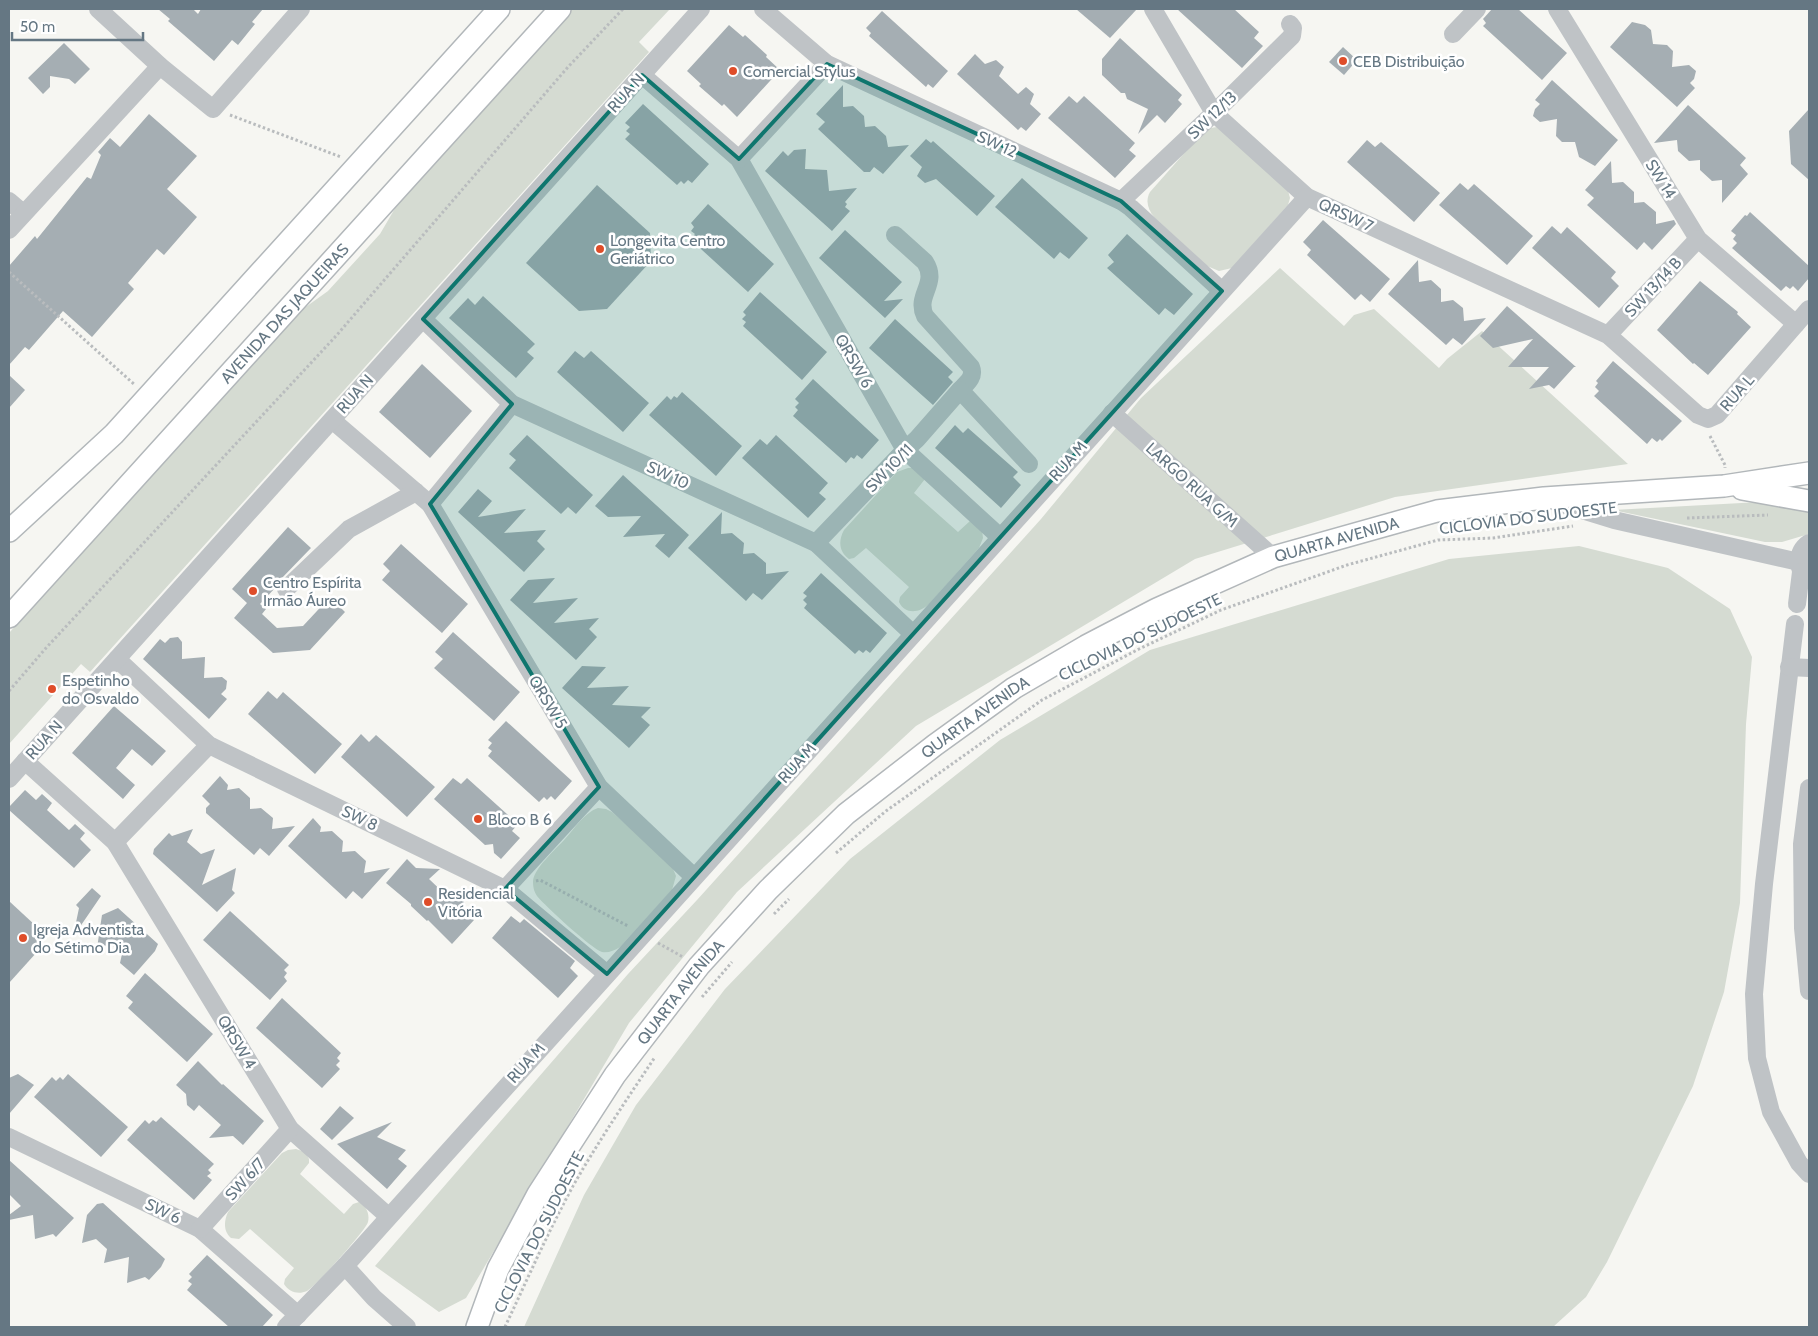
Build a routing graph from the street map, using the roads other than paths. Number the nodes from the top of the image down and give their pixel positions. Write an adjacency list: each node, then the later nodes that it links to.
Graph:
1 (98, 9): 13 (street)
2 (301, 9): 13 (street)
3 (499, 9): 41 (main road)
4 (560, 9): 49 (main road, AVENIDA DAS JAQUEIRAS)
5 (701, 9): 14 (street, RUA N)
6 (763, 9): 12 (street, SW 12)
7 (1153, 9): 15 (street, QRSW 7)
8 (1477, 9): 11 (street)
9 (1557, 9): 23 (street, SW 14)
10 (1290, 24): 15 (street, SW 12/13)
11 (1453, 34)
12 (827, 64): 16 (street); 19 (street, SW 12)
13 (160, 66): 20 (street)
14 (642, 75): 16 (street, QRSW 6); 26 (street, RUA N)
15 (1214, 113): 17 (street, QRSW 7); 19 (street, SW 12/13)
16 (739, 159): 33 (street, QRSW 6)
17 (1307, 197): 24 (street, RUA M); 28 (street, QRSW 7)
18 (9, 201): 20 (street)
19 (1121, 201): 24 (street, SW 12)
20 (23, 213): 21 (street)
21 (9, 230)
22 (895, 235): 29 (street, SW 10/11)
23 (1698, 239): 27 (street, SW 14); 28 (street, SW 13/14 B)
24 (1222, 291): 31 (street, RUA M)
25 (1809, 309): 27 (street, RUA L)
26 (423, 319): 30 (street, SW 10); 32 (street, RUA N)
27 (1796, 324): 28 (street, RUA L)
28 (1608, 335)
29 (960, 390): 33 (street, SW 10/11); 34 (street)
30 (512, 404): 40 (street); 43 (street, SW 10)
31 (1112, 413): 42 (street, RUA M); 45 (street, LARGO RUA G/M)
32 (332, 420): 37 (street, QRSW 5); 52 (street, RUA N)
33 (905, 450): 42 (street, QRSW 6); 43 (street, SW 10/11)
34 (1029, 464)
35 (1809, 473): 36 (main road, QUARTA AVENIDA)
36 (1724, 486): 38 (main road, QUARTA AVENIDA); 39 (main road, QUARTA AVENIDA)
37 (416, 492): 40 (street, QRSW 5); 47 (street)
38 (1544, 498): 45 (main road, QUARTA AVENIDA); 46 (street)
39 (1809, 501)
40 (430, 504): 58 (street, QRSW 5)
41 (9, 531)
42 (1000, 537): 51 (street, RUA M)
43 (816, 543): 51 (street, SW 10)
44 (1809, 543): 46 (street)
45 (1273, 556): 75 (main road, QUARTA AVENIDA)
46 (1803, 571): 48 (street)
47 (286, 589)
48 (1797, 604)
49 (9, 617)
50 (1795, 624): 53 (street)
51 (913, 634): 61 (street, RUA M)
52 (117, 659): 55 (street, SW 8); 56 (street, RUA N)
53 (1789, 667): 54 (street); 67 (street)
54 (1809, 668)
55 (209, 745): 60 (street); 62 (street, SW 8)
56 (25, 761): 57 (street, RUA N); 60 (street, QRSW 4)
57 (9, 779)
58 (599, 787): 61 (street, QRSW 5); 62 (street)
59 (1809, 788): 64 (street)
60 (115, 842): 65 (street, QRSW 4)
61 (694, 877): 63 (street, RUA M)
62 (505, 889): 63 (street, SW 8)
63 (607, 974): 68 (street, RUA M)
64 (1809, 991)
65 (290, 1129): 68 (street, QRSW 4); 69 (street, SW 6/7)
66 (9, 1137): 69 (street, SW 6)
67 (1809, 1174)
68 (388, 1216): 70 (street, RUA M)
69 (200, 1229): 72 (street, SW 6)
70 (345, 1266): 71 (street); 72 (street, RUA M)
71 (374, 1298): 73 (street); 74 (street)
72 (292, 1321)
73 (391, 1327)
74 (408, 1327)
75 (477, 1327)

